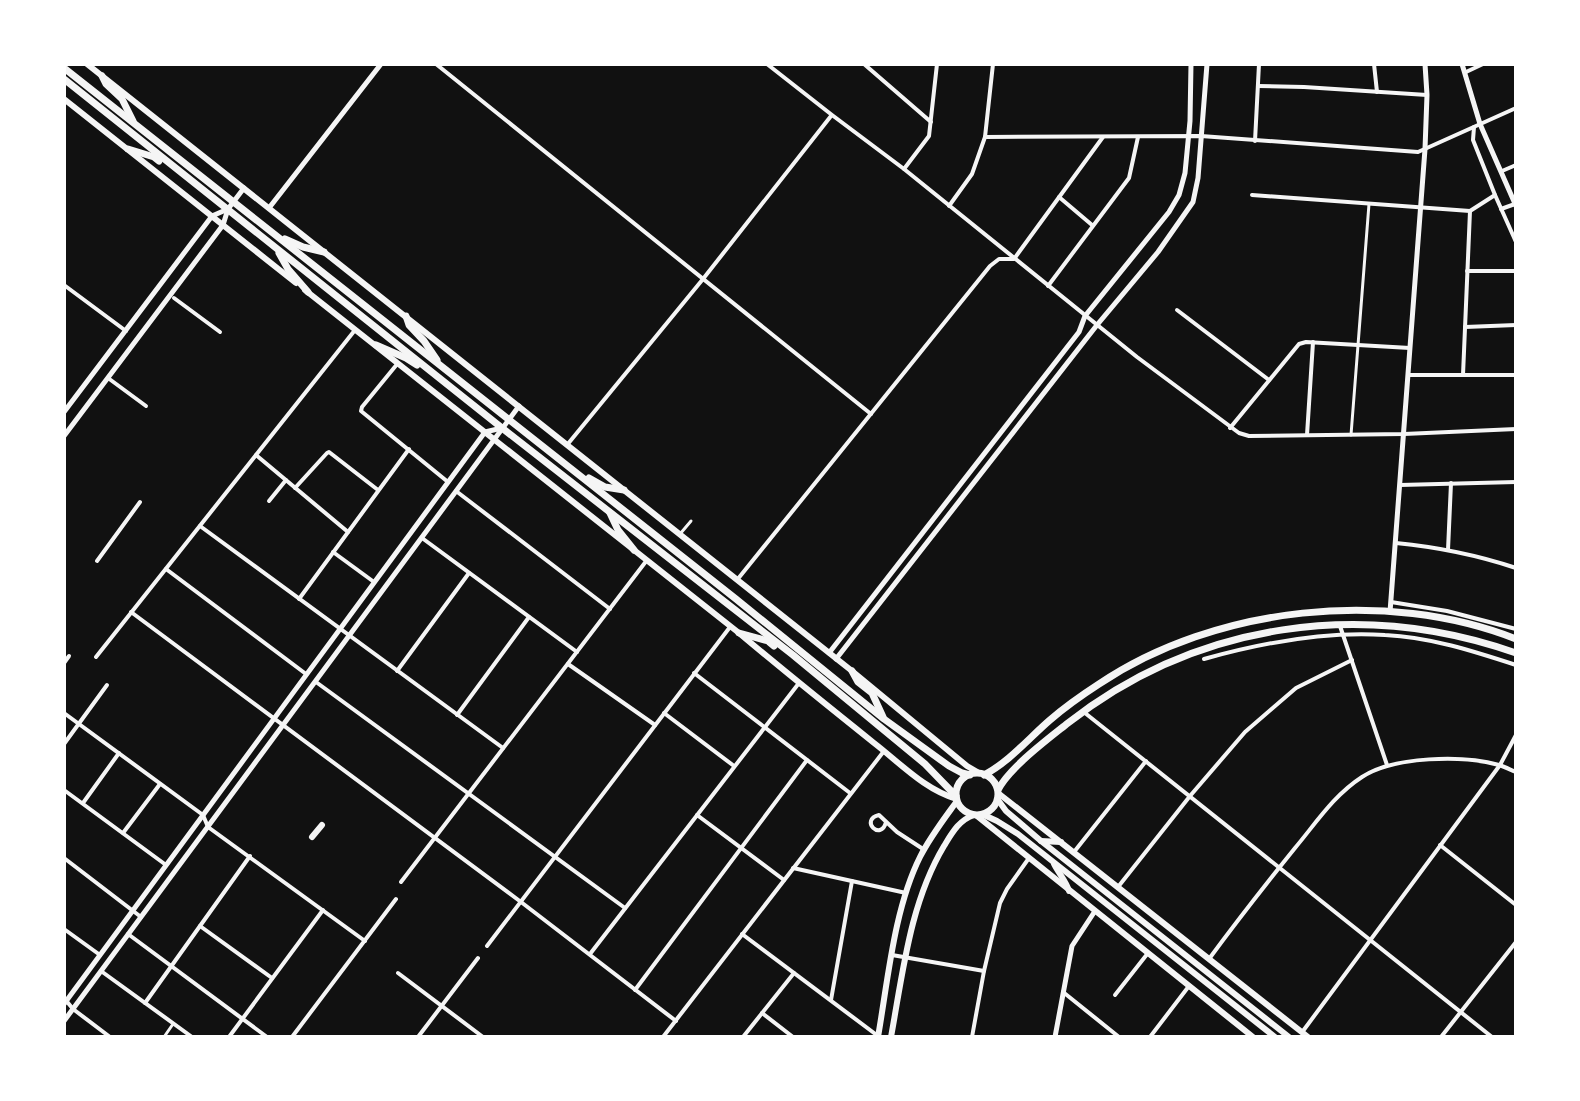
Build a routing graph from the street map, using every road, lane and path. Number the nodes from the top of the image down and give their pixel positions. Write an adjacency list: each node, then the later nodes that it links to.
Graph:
1 (87, 64): 17 (main road)
2 (381, 64): 48 (street)
3 (436, 64): 64 (street)
4 (767, 64): 24 (street)
5 (864, 64): 25 (street)
6 (937, 64): 25 (street)
7 (993, 64): 30 (street)
8 (1191, 64): 28 (street)
9 (1207, 64): 29 (street)
10 (1259, 64): 19 (street)
11 (1374, 64): 20 (street)
12 (1425, 64): 21 (street)
13 (1462, 64): 16 (street)
14 (1483, 64): 16 (street)
15 (64, 68): 26 (highway)
16 (1466, 72): 27 (street)
17 (102, 76): 26 (highway); 40 (main road)
18 (64, 79): 38 (highway)
19 (1258, 86): 20 (street); 33 (street)
20 (1377, 92): 21 (street)
21 (1427, 95): 35 (street)
22 (64, 99): 34 (main road)
23 (1516, 108): 27 (street)
24 (832, 115): 37 (street); 64 (street)
25 (931, 122): 37 (street)
26 (134, 123): 46 (highway)
27 (1477, 126): 35 (street); 39 (street); 42 (street)
28 (1188, 136): 29 (street); 32 (street); 71 (street)
29 (1201, 136): 33 (street); 72 (street)
30 (985, 137): 31 (street); 47 (street)
31 (1103, 137): 32 (street); 43 (street)
32 (1138, 137): 54 (street)
33 (1255, 141): 35 (street)
34 (128, 149): 38 (highway); 52 (main road)
35 (1425, 149): 49 (street)
36 (1516, 165): 39 (street)
37 (904, 169): 47 (street)
38 (179, 171): 46 (highway)
39 (1502, 171): 45 (street)
40 (244, 188): 46 (street); 48 (main road)
41 (1252, 195): 44 (street)
42 (1495, 195): 50 (street); 51 (street)
43 (1059, 197): 54 (street); 61 (street)
44 (1369, 204): 49 (street); 80 (street)
45 (1516, 205): 50 (street)
46 (230, 206): 52 (street); 53 (street); 55 (highway); 58 (highway)
47 (949, 206): 61 (street)
48 (269, 208): 59 (main road)
49 (1420, 208): 51 (street); 81 (street)
50 (1501, 209): 56 (street)
51 (1470, 211): 62 (street)
52 (212, 216): 53 (main road); 57 (street)
53 (223, 225): 60 (street); 67 (main road)
54 (1092, 225): 66 (street)
55 (271, 232): 59 (highway); 86 (highway)
56 (1516, 242)
57 (189, 247): 60 (street); 76 (street)
58 (276, 248): 67 (highway); 85 (highway)
59 (324, 252): 70 (main road)
60 (200, 255): 84 (street)
61 (1014, 259): 66 (street); 97 (street)
62 (1467, 271): 63 (street); 74 (street)
63 (1516, 271)
64 (703, 279): 97 (street); 112 (street)
65 (64, 285): 76 (street)
66 (1048, 286): 71 (street)
67 (308, 292): 75 (main road)
68 (174, 298): 77 (street)
69 (1177, 310): 91 (street)
70 (406, 316): 86 (highway); 95 (main road)
71 (1085, 316): 72 (street); 98 (street)
72 (1097, 325): 100 (street); 102 (street)
73 (1516, 325): 74 (street)
74 (1465, 327): 88 (street)
75 (356, 330): 79 (main road); 114 (street)
76 (126, 331): 82 (street)
77 (220, 332)
78 (1313, 342): 80 (street); 91 (street); 108 (street)
79 (376, 345): 83 (main road); 85 (highway)
80 (1359, 345): 81 (street); 109 (street)
81 (1410, 348): 87 (street)
82 (107, 356): 84 (street); 92 (street)
83 (398, 363): 105 (main road); 113 (street)
84 (118, 364): 90 (street)
85 (428, 368): 101 (highway)
86 (443, 369): 99 (highway)
87 (1408, 375): 88 (street); 107 (street)
88 (1463, 375): 89 (street)
89 (1516, 375)
90 (108, 378): 93 (street); 94 (street)
91 (1269, 380): 102 (street)
92 (79, 393): 93 (street); 96 (street)
93 (90, 401): 110 (street)
94 (146, 406)
95 (519, 406): 99 (street); 112 (main road)
96 (64, 412)
97 (871, 414): 144 (street)
98 (1015, 414): 100 (street); 103 (street)
99 (508, 420): 101 (street); 115 (highway)
100 (1023, 421): 106 (street)
101 (502, 428): 105 (street); 111 (street); 127 (highway)
102 (1230, 428): 108 (street)
103 (1003, 429): 106 (street); 167 (street)
104 (1516, 429): 107 (street)
105 (485, 432): 111 (main road); 117 (street)
106 (1012, 434): 173 (street)
107 (1407, 434): 109 (street); 120 (street)
108 (1307, 435): 109 (street)
109 (1351, 435)
110 (64, 436)
111 (494, 439): 124 (street); 135 (main road)
112 (567, 445): 123 (main road)
113 (409, 449): 117 (street); 122 (street)
114 (256, 455): 116 (street); 129 (street)
115 (575, 472): 123 (highway); 190 (highway)
116 (286, 480): 121 (street); 125 (street)
117 (448, 482): 134 (street)
118 (1516, 482): 119 (street)
119 (1451, 483): 120 (street); 136 (street)
120 (1400, 485): 133 (street)
121 (295, 488): 122 (street); 130 (street)
122 (378, 490): 130 (street)
123 (624, 490): 131 (main road)
124 (456, 491): 132 (street); 148 (street)
125 (269, 501)
126 (140, 502): 140 (street)
127 (609, 512): 135 (highway); 169 (highway)
128 (691, 521): 131 (street)
129 (200, 526): 142 (street); 146 (street)
130 (348, 532): 137 (street)
131 (680, 534): 144 (main road)
132 (422, 538): 138 (street); 143 (street)
133 (1396, 543): 136 (street); 147 (street)
134 (400, 547): 138 (street); 145 (street)
135 (634, 550): 139 (main road)
136 (1448, 550): 141 (street)
137 (333, 552): 145 (street); 146 (street)
138 (410, 554): 160 (street)
139 (647, 560): 148 (street); 155 (main road)
140 (97, 561)
141 (1516, 568)
142 (166, 569): 150 (street); 181 (street)
143 (469, 573): 152 (street); 178 (street)
144 (737, 580): 167 (main road)
145 (374, 582): 156 (street)
146 (298, 600): 156 (street)
147 (1391, 602): 151 (street); 157 (street)
148 (610, 609): 166 (street)
149 (1338, 611): 151 (highway); 154 (highway); 162 (highway)
150 (131, 612): 172 (street); 189 (street)
151 (1390, 612): 153 (highway)
152 (529, 617): 166 (street); 188 (street)
153 (1447, 619): 159 (highway); 164 (highway)
154 (1339, 624): 159 (highway); 161 (street); 170 (highway)
155 (731, 626): 158 (main road); 180 (street)
156 (339, 629): 160 (street); 181 (street)
157 (1516, 629)
158 (739, 633): 169 (highway); 183 (main road)
159 (1445, 633): 163 (highway)
160 (349, 636): 178 (street); 182 (street)
161 (1343, 636): 165 (street); 170 (street); 174 (street)
162 (1194, 637): 170 (highway); 196 (highway)
163 (1466, 638): 165 (highway); 168 (highway)
164 (1516, 639)
165 (1464, 648): 177 (street)
166 (577, 652): 176 (street)
167 (829, 653): 173 (main road)
168 (1516, 653)
169 (793, 655): 215 (highway)
170 (1203, 655): 185 (highway)
171 (69, 656): 175 (street)
172 (96, 657)
173 (836, 659): 179 (main road)
174 (1352, 660): 206 (street); 214 (street)
175 (64, 663)
176 (568, 664): 192 (street); 199 (street)
177 (1516, 665)
178 (397, 671): 188 (street)
179 (852, 671): 190 (highway); 208 (main road)
180 (694, 673): 187 (street); 194 (street)
181 (306, 674): 189 (street)
182 (316, 682): 193 (street); 211 (street)
183 (799, 683): 194 (street); 200 (main road)
184 (107, 685): 191 (street)
185 (1083, 711): 198 (highway); 203 (street)
186 (64, 713): 191 (street)
187 (664, 713): 192 (street); 205 (street)
188 (457, 715): 199 (street)
189 (274, 718): 193 (street); 217 (street)
190 (884, 719): 208 (highway)
191 (79, 724): 197 (street); 201 (street)
192 (655, 725): 233 (street)
193 (283, 726): 222 (street); 225 (street)
194 (764, 727): 202 (street); 205 (street)
195 (1516, 735): 204 (street)
196 (1032, 736): 198 (highway); 208 (highway)
197 (64, 744)
198 (1041, 745): 213 (highway)
199 (503, 748): 211 (street)
200 (884, 751): 212 (street); 215 (main road)
201 (119, 753): 209 (street); 216 (street)
202 (807, 760): 212 (street); 229 (street)
203 (1146, 761): 214 (street); 231 (street)
204 (1500, 765): 206 (street); 207 (street); 228 (street)
205 (734, 766): 218 (street)
206 (1387, 766): 238 (street)
207 (1516, 772)
208 (978, 774): 213 (highway); 215 (highway)
209 (160, 784): 217 (street); 223 (street)
210 (64, 790): 216 (street)
211 (469, 793): 225 (street); 233 (street)
212 (850, 793): 239 (street)
213 (998, 794): 219 (highway); 226 (main road); 227 (main road)
214 (1190, 796): 238 (street); 243 (street)
215 (957, 799): 219 (highway); 230 (main road)
216 (83, 804): 223 (street)
217 (203, 815): 222 (street); 237 (street)
218 (697, 815): 229 (street); 249 (street)
219 (978, 815): 235 (main road); 236 (main road); 266 (main road)
220 (886, 822): 230 (street)
221 (322, 825): 224 (main road)
222 (208, 827): 232 (street); 253 (street)
223 (123, 834): 237 (street)
224 (312, 837)
225 (435, 838): 242 (street); 247 (street)
226 (1041, 841): 227 (main road); 310 (main road)
227 (1061, 842): 231 (main road)
228 (1440, 845): 248 (street); 258 (street)
229 (742, 848): 240 (street); 276 (street)
230 (925, 850): 245 (main road)
231 (1074, 852): 243 (main road)
232 (250, 856): 251 (street); 254 (street)
233 (556, 856): 247 (street); 249 (street)
234 (64, 858): 250 (street)
235 (1029, 858): 244 (main road); 271 (street)
236 (1052, 861): 244 (main road); 309 (main road)
237 (166, 865): 250 (street)
238 (1279, 867): 258 (street); 268 (street)
239 (793, 868): 240 (street); 241 (street)
240 (784, 880): 257 (street)
241 (852, 881): 245 (street); 279 (street)
242 (401, 882)
243 (1118, 887): 268 (main road)
244 (1069, 891): 252 (main road)
245 (906, 893): 265 (main road)
246 (396, 899): 259 (street)
247 (521, 902): 261 (street); 264 (street)
248 (1516, 905)
249 (625, 908): 264 (street)
250 (133, 910): 253 (street); 263 (street)
251 (323, 910): 259 (street); 274 (street)
252 (1095, 911): 262 (main road); 277 (street)
253 (141, 917): 256 (street)
254 (200, 926): 269 (street); 274 (street)
255 (64, 929): 263 (street)
256 (128, 934): 269 (street); 270 (street)
257 (742, 934): 273 (street); 288 (street)
258 (1371, 940): 284 (street); 290 (street)
259 (365, 941): 297 (street)
260 (1516, 942): 284 (street)
261 (487, 946)
262 (1148, 953): 275 (main road); 278 (street)
263 (100, 955): 280 (street)
264 (590, 955): 276 (street)
265 (892, 955): 266 (street); 291 (main road)
266 (905, 957): 271 (street); 303 (main road)
267 (478, 958): 282 (street)
268 (1209, 959): 290 (main road)
269 (172, 965): 281 (street); 286 (street)
270 (101, 971): 281 (street); 283 (street)
271 (984, 971): 304 (street)
272 (398, 973): 282 (street)
273 (794, 973): 279 (street); 285 (street)
274 (272, 978): 286 (street)
275 (1189, 986): 307 (street); 308 (main road)
276 (635, 990): 288 (street)
277 (1063, 992): 305 (street); 306 (street)
278 (1115, 995)
279 (831, 1000): 291 (street)
280 (65, 1001): 283 (street)
281 (145, 1003): 289 (street)
282 (442, 1006): 298 (street); 299 (street)
283 (73, 1009): 287 (street); 292 (street)
284 (1461, 1012): 311 (street); 312 (street)
285 (762, 1013): 301 (street); 302 (street)
286 (243, 1018): 295 (street); 296 (street)
287 (64, 1021)
288 (676, 1021): 300 (street)
289 (174, 1024): 293 (street); 294 (street)
290 (1305, 1035)
291 (878, 1036)
292 (110, 1037)
293 (164, 1037)
294 (192, 1037)
295 (229, 1037)
296 (267, 1037)
297 (292, 1037)
298 (418, 1037)
299 (483, 1037)
300 (663, 1037)
301 (743, 1037)
302 (793, 1037)
303 (891, 1037)
304 (972, 1037)
305 (1055, 1037)
306 (1119, 1037)
307 (1150, 1037)
308 (1253, 1037)
309 (1275, 1037)
310 (1289, 1037)
311 (1441, 1037)
312 (1492, 1037)

